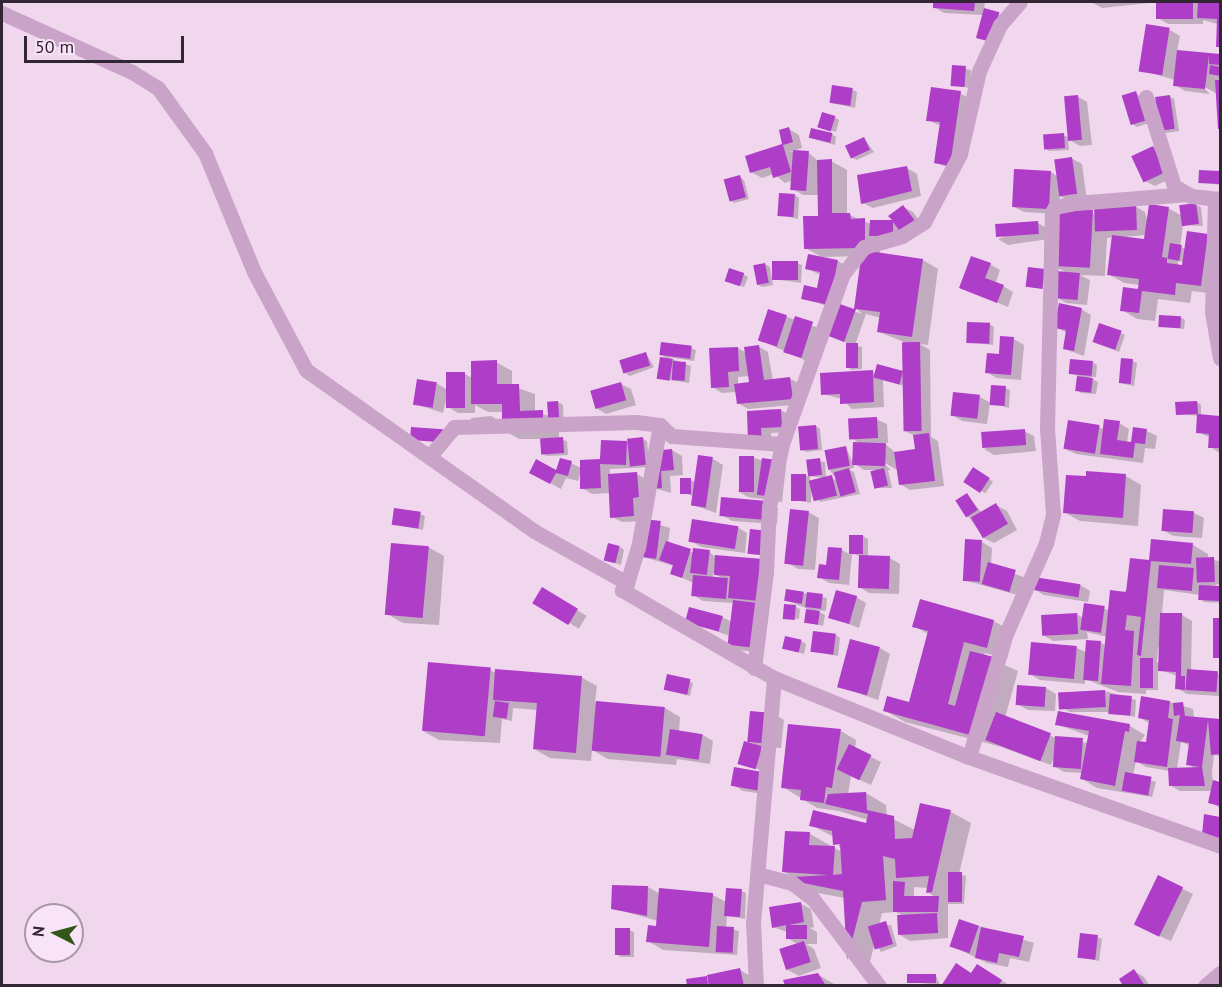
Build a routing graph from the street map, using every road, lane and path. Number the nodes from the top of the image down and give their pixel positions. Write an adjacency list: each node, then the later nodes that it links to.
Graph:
1 (1020, 2): 8 (street)
2 (2, 13): 9 (street)
3 (1146, 97): 4 (street)
4 (1188, 194): 5 (street); 13 (street)
5 (1218, 199): 6 (street)
6 (1221, 358)
7 (660, 425): 8 (street); 9 (street); 10 (street)
8 (782, 444): 11 (street)
9 (429, 457): 10 (street)
10 (627, 583): 11 (street)
11 (754, 668): 12 (street)
12 (774, 678): 13 (street); 15 (street)
13 (969, 757): 14 (street)
14 (1221, 846)
15 (758, 874): 17 (street); 18 (street)
16 (1221, 973): 19 (street)
17 (756, 986)
18 (879, 986)
19 (1205, 986)

